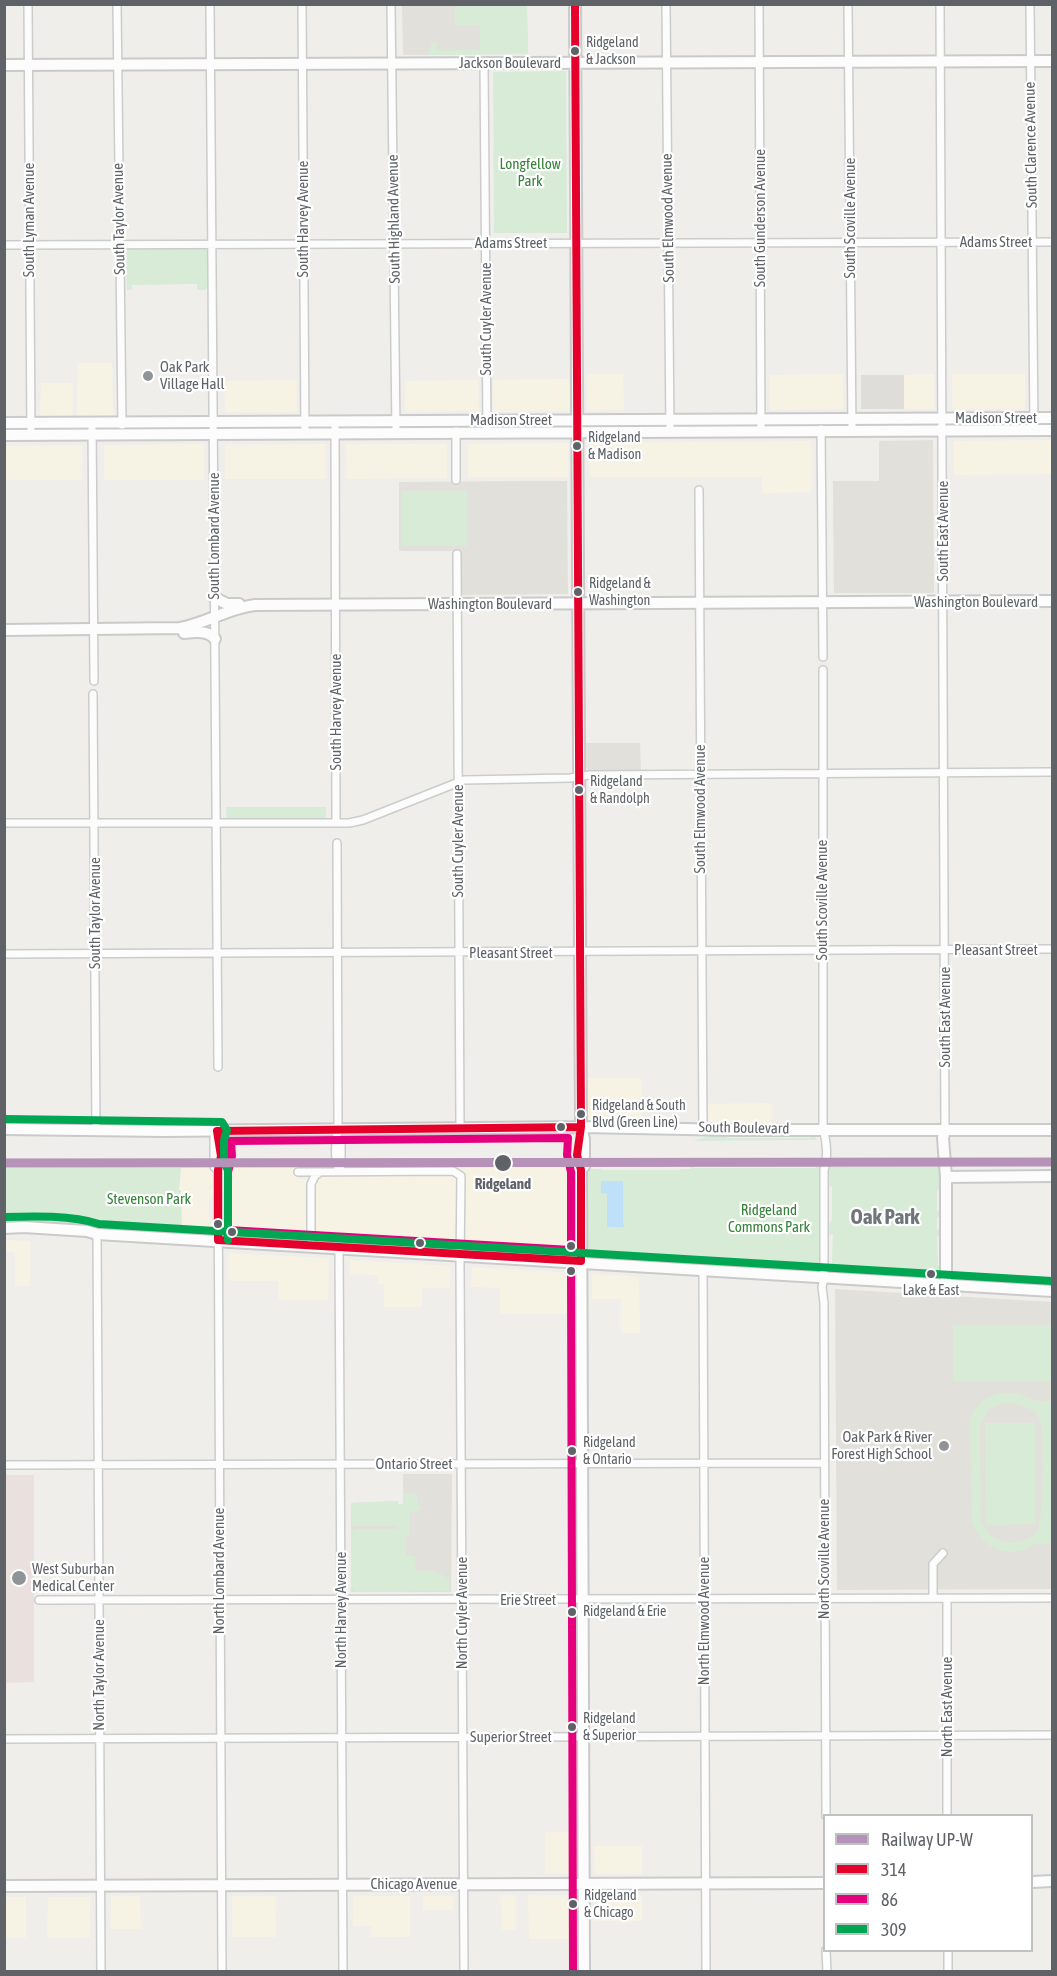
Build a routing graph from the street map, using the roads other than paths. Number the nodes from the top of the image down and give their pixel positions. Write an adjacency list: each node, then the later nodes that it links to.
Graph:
1 (28, 4): 24 (street, South Lyman Avenue)
2 (117, 4): 25 (street, South Taylor Avenue)
3 (210, 4): 21 (street, South Lombard Avenue)
4 (302, 4): 22 (street, South Harvey Avenue)
5 (391, 4): 18 (street, South Highland Avenue)
6 (575, 4): 20 (street)
7 (666, 4): 16 (street, South Elmwood Avenue)
8 (759, 4): 17 (street, South Gunderson Avenue)
9 (848, 4): 12 (street, South Scoville Avenue)
10 (940, 4): 13 (street, South East Avenue)
11 (1030, 4): 14 (street, South Clarence Avenue)
12 (849, 61): 13 (street, Jackson Boulevard); 17 (street, Jackson Boulevard); 26 (street, South Scoville Avenue)
13 (940, 61): 14 (street, Jackson Boulevard); 27 (street, South East Avenue)
14 (1030, 61): 15 (street, Jackson Boulevard); 28 (street, South Clarence Avenue)
15 (1053, 61)
16 (667, 62): 17 (street, Jackson Boulevard); 20 (street, Jackson Boulevard); 32 (street, South Elmwood Avenue)
17 (759, 62): 33 (street, South Gunderson Avenue)
18 (392, 63): 19 (street, Jackson Boulevard); 22 (street, Jackson Boulevard); 37 (street, South Highland Avenue)
19 (484, 63): 20 (street, Jackson Boulevard); 30 (street, South Cuyler Avenue)
20 (575, 63): 31 (street)
21 (210, 64): 22 (street, Jackson Boulevard); 25 (street, Jackson Boulevard); 35 (street, South Lombard Avenue)
22 (302, 64): 36 (street, South Harvey Avenue)
23 (4, 65): 24 (street, Jackson Boulevard)
24 (28, 65): 25 (street, Jackson Boulevard); 39 (street, South Lyman Avenue)
25 (118, 65): 34 (street, South Taylor Avenue)
26 (850, 242): 27 (street, Adams Street); 33 (street, Adams Street); 42 (street, South Scoville Avenue)
27 (941, 242): 28 (street, Adams Street); 43 (street, South East Avenue)
28 (1032, 242): 29 (street, Adams Street); 44 (street, South Clarence Avenue)
29 (1053, 242)
30 (485, 243): 31 (street, Adams Street); 37 (street, Adams Street); 49 (street, South Cuyler Avenue)
31 (576, 243): 32 (street, Adams Street); 50 (street)
32 (669, 243): 33 (street, Adams Street); 46 (street, South Elmwood Avenue)
33 (760, 243): 40 (street, South Gunderson Avenue)
34 (120, 244): 35 (street, Adams Street); 39 (street, Adams Street); 55 (street, South Taylor Avenue)
35 (212, 244): 36 (street, Adams Street); 56 (street, South Lombard Avenue)
36 (303, 244): 37 (street, Adams Street); 51 (street, South Harvey Avenue)
37 (394, 244): 47 (street, South Highland Avenue)
38 (4, 245): 39 (street, Adams Street)
39 (29, 245): 57 (street, South Lyman Avenue)
40 (761, 418): 41 (street, Madison Street); 46 (street, Madison Street); 61 (street, South Gunderson Avenue)
41 (821, 418): 42 (street, Madison Street); 62 (street)
42 (852, 418): 43 (street, Madison Street); 63 (street, South Scoville Avenue)
43 (942, 418): 44 (street, Madison Street); 58 (street, South East Avenue)
44 (1034, 418): 45 (street, Madison Street); 59 (street, South Clarence Avenue)
45 (1053, 418)
46 (670, 419): 50 (street, Madison Street); 67 (street, South Elmwood Avenue)
47 (396, 420): 48 (street, Madison Street); 52 (street, Madison Street); 69 (street, South Highland Avenue)
48 (456, 420): 49 (street, Madison Street); 64 (street)
49 (486, 420): 50 (street, Madison Street); 65 (street, South Cuyler Avenue)
50 (578, 420): 66 (street)
51 (305, 421): 52 (street, Madison Street); 56 (street, Madison Street); 71 (street, South Harvey Avenue)
52 (335, 421): 68 (street, South Harvey Avenue)
53 (4, 423): 57 (street, Madison Street)
54 (92, 423): 55 (street, Madison Street); 57 (street, Madison Street); 70 (street)
55 (122, 428): 56 (street, Madison Street); 70 (street, Madison Street)
56 (213, 428): 71 (street, Madison Street); 76 (street, South Lombard Avenue)
57 (31, 429): 70 (street, Madison Street); 72 (street, Madison Street)
58 (942, 430): 59 (street, Madison Street); 63 (street, Madison Street); 78 (street, South East Avenue)
59 (1034, 430): 60 (street, Madison Street)
60 (1053, 430)
61 (761, 431): 62 (street, Madison Street); 67 (street, Madison Street)
62 (821, 431): 63 (street, Madison Street); 80 (street)
63 (852, 431)
64 (456, 432): 65 (street, Madison Street); 69 (street, Madison Street); 73 (street)
65 (487, 432): 66 (street, Madison Street)
66 (578, 432): 67 (street, Madison Street); 82 (street)
67 (670, 432)
68 (336, 433): 69 (street, Madison Street); 71 (street, Madison Street); 84 (street, South Harvey Avenue)
69 (396, 433)
70 (92, 434): 86 (street)
71 (305, 434)
72 (4, 435)
73 (456, 480)
74 (699, 490): 79 (street, South Elmwood Avenue)
75 (457, 554): 81 (street, South Cuyler Avenue)
76 (214, 598): 83 (street); 85 (street, South Lombard Avenue)
77 (1053, 601): 78 (street, Washington Boulevard)
78 (943, 602): 80 (street, Washington Boulevard); 96 (street, South East Avenue)
79 (699, 603): 80 (street, Washington Boulevard); 82 (street, Washington Boulevard); 97 (street, South Elmwood Avenue)
80 (822, 603): 90 (street)
81 (457, 604): 82 (street, Washington Boulevard); 84 (street, Washington Boulevard); 99 (street, South Cuyler Avenue)
82 (579, 604): 98 (street)
83 (255, 605): 84 (street, Washington Boulevard); 85 (street, Washington Boulevard)
84 (336, 605): 103 (street, South Harvey Avenue)
85 (215, 617): 87 (street, Washington Boulevard); 89 (street, South Lombard Avenue)
86 (93, 629): 87 (street, Washington Boulevard); 88 (street, Washington Boulevard); 92 (street)
87 (166, 629): 89 (street)
88 (4, 630)
89 (215, 639): 102 (street, South Lombard Avenue)
90 (823, 657)
91 (823, 670): 95 (street, South Scoville Avenue)
92 (94, 681)
93 (93, 694): 101 (street, South Taylor Avenue)
94 (1053, 772): 96 (street)
95 (822, 773): 96 (street); 97 (street); 106 (street, South Scoville Avenue)
96 (944, 773): 107 (street, South East Avenue)
97 (700, 774): 98 (street); 108 (street, South Elmwood Avenue)
98 (580, 777): 99 (street); 109 (street)
99 (457, 782): 103 (street); 111 (street, South Cuyler Avenue)
100 (4, 823): 101 (street)
101 (94, 823): 102 (street); 113 (street, South Taylor Avenue)
102 (216, 823): 103 (street); 114 (street, South Lombard Avenue)
103 (336, 823)
104 (337, 843): 110 (street)
105 (1053, 949): 107 (street, Pleasant Street)
106 (822, 950): 107 (street, Pleasant Street); 108 (street, Pleasant Street); 121 (street, South Scoville Avenue)
107 (945, 950): 122 (street, South East Avenue)
108 (701, 951): 109 (street, Pleasant Street); 118 (street, South Elmwood Avenue)
109 (579, 952): 111 (street, Pleasant Street); 117 (street)
110 (338, 953): 111 (street, Pleasant Street); 114 (street, Pleasant Street); 120 (street)
111 (459, 953): 116 (street, South Cuyler Avenue)
112 (4, 954): 113 (street, Pleasant Street)
113 (95, 954): 114 (street, Pleasant Street); 124 (street, South Taylor Avenue)
114 (217, 954): 115 (street, South Lombard Avenue)
115 (218, 1067)
116 (460, 1127): 117 (street, South Boulevard); 120 (street, South Boulevard)
117 (581, 1127): 118 (street, South Boulevard); 137 (street)
118 (703, 1128): 121 (street, South Boulevard)
119 (4, 1129): 124 (street, South Boulevard)
120 (338, 1129): 125 (street, South Boulevard); 126 (street)
121 (823, 1130): 122 (street, South Boulevard); 139 (street, North Scoville Avenue)
122 (945, 1130): 123 (street, South Boulevard); 130 (street)
123 (1053, 1130)
124 (96, 1131): 125 (street, South Boulevard)
125 (217, 1131): 133 (street, North Lombard Avenue)
126 (339, 1171): 128 (street); 136 (street, North Cuyler Avenue)
127 (298, 1172): 128 (street)
128 (320, 1172): 134 (street)
129 (1053, 1176): 130 (street)
130 (946, 1177): 140 (street)
131 (10, 1228): 132 (street)
132 (97, 1234): 133 (street); 148 (street, North Taylor Avenue)
133 (219, 1240): 134 (street); 149 (street, North Lombard Avenue)
134 (311, 1246): 135 (street)
135 (339, 1248): 136 (street); 143 (street, North Harvey Avenue)
136 (460, 1254): 137 (street); 144 (street, North Cuyler Avenue)
137 (581, 1261): 138 (street); 145 (street)
138 (703, 1269): 139 (street); 146 (street, North Elmwood Avenue)
139 (824, 1277): 140 (street); 142 (street, North Scoville Avenue)
140 (946, 1284): 141 (street)
141 (1053, 1291)
142 (823, 1463): 146 (street, Ontario Street); 151 (street, North Scoville Avenue)
143 (340, 1464): 144 (street, Ontario Street); 149 (street, Ontario Street); 159 (street, North Harvey Avenue)
144 (461, 1464): 145 (street, Ontario Street); 160 (street, North Cuyler Avenue)
145 (582, 1464): 146 (street, Ontario Street); 161 (street)
146 (703, 1464): 155 (street, North Elmwood Avenue)
147 (4, 1465): 148 (street, Ontario Street)
148 (98, 1465): 149 (street, Ontario Street); 157 (street, North Taylor Avenue)
149 (219, 1465): 158 (street, North Lombard Avenue)
150 (943, 1553): 152 (street)
151 (825, 1598): 152 (street, Erie Street); 155 (street, Erie Street); 166 (street, North Scoville Avenue)
152 (933, 1598): 153 (street, Erie Street)
153 (946, 1598): 154 (street, Erie Street); 162 (street, North East Avenue)
154 (1053, 1598)
155 (704, 1599): 161 (street, Erie Street); 165 (street, North Elmwood Avenue)
156 (39, 1600): 157 (street, Erie Street)
157 (99, 1600): 158 (street, Erie Street); 170 (street, North Taylor Avenue)
158 (219, 1600): 159 (street, Erie Street); 171 (street, North Lombard Avenue)
159 (341, 1600): 160 (street, Erie Street); 167 (street, North Harvey Avenue)
160 (462, 1600): 161 (street, Erie Street); 168 (street, North Cuyler Avenue)
161 (582, 1600): 164 (street)
162 (947, 1735): 163 (street, Superior Street); 166 (street, Superior Street); 173 (street, North East Avenue)
163 (1053, 1735)
164 (583, 1736): 165 (street, Superior Street); 168 (street, Superior Street); 176 (street)
165 (704, 1736): 166 (street, Superior Street); 177 (street, North Elmwood Avenue)
166 (825, 1736): 172 (street, North Scoville Avenue)
167 (342, 1737): 168 (street, Superior Street); 171 (street, Superior Street); 179 (street, North Harvey Avenue)
168 (463, 1737): 180 (street, North Cuyler Avenue)
169 (4, 1738): 170 (street, Superior Street)
170 (99, 1738): 171 (street, Superior Street); 181 (street, North Taylor Avenue)
171 (220, 1738): 182 (street, North Lombard Avenue)
172 (826, 1814)
173 (947, 1814)
174 (1033, 1881): 175 (street)
175 (1053, 1881)
176 (584, 1883): 177 (street, Chicago Avenue); 180 (street, Chicago Avenue); 190 (street)
177 (705, 1883): 178 (street, Chicago Avenue); 191 (street, North Elmwood Avenue)
178 (823, 1883)
179 (342, 1884): 180 (street, Chicago Avenue); 182 (street, Chicago Avenue); 188 (street, North Harvey Avenue)
180 (464, 1884): 189 (street, North Cuyler Avenue)
181 (100, 1885): 182 (street, Chicago Avenue); 183 (street, Chicago Avenue); 186 (street, North Taylor Avenue)
182 (221, 1885): 187 (street, North Lombard Avenue)
183 (4, 1886)
184 (826, 1952): 192 (street)
185 (948, 1952): 193 (street)
186 (100, 1971)
187 (222, 1971)
188 (343, 1971)
189 (464, 1971)
190 (584, 1971)
191 (705, 1971)
192 (826, 1971)
193 (948, 1971)

